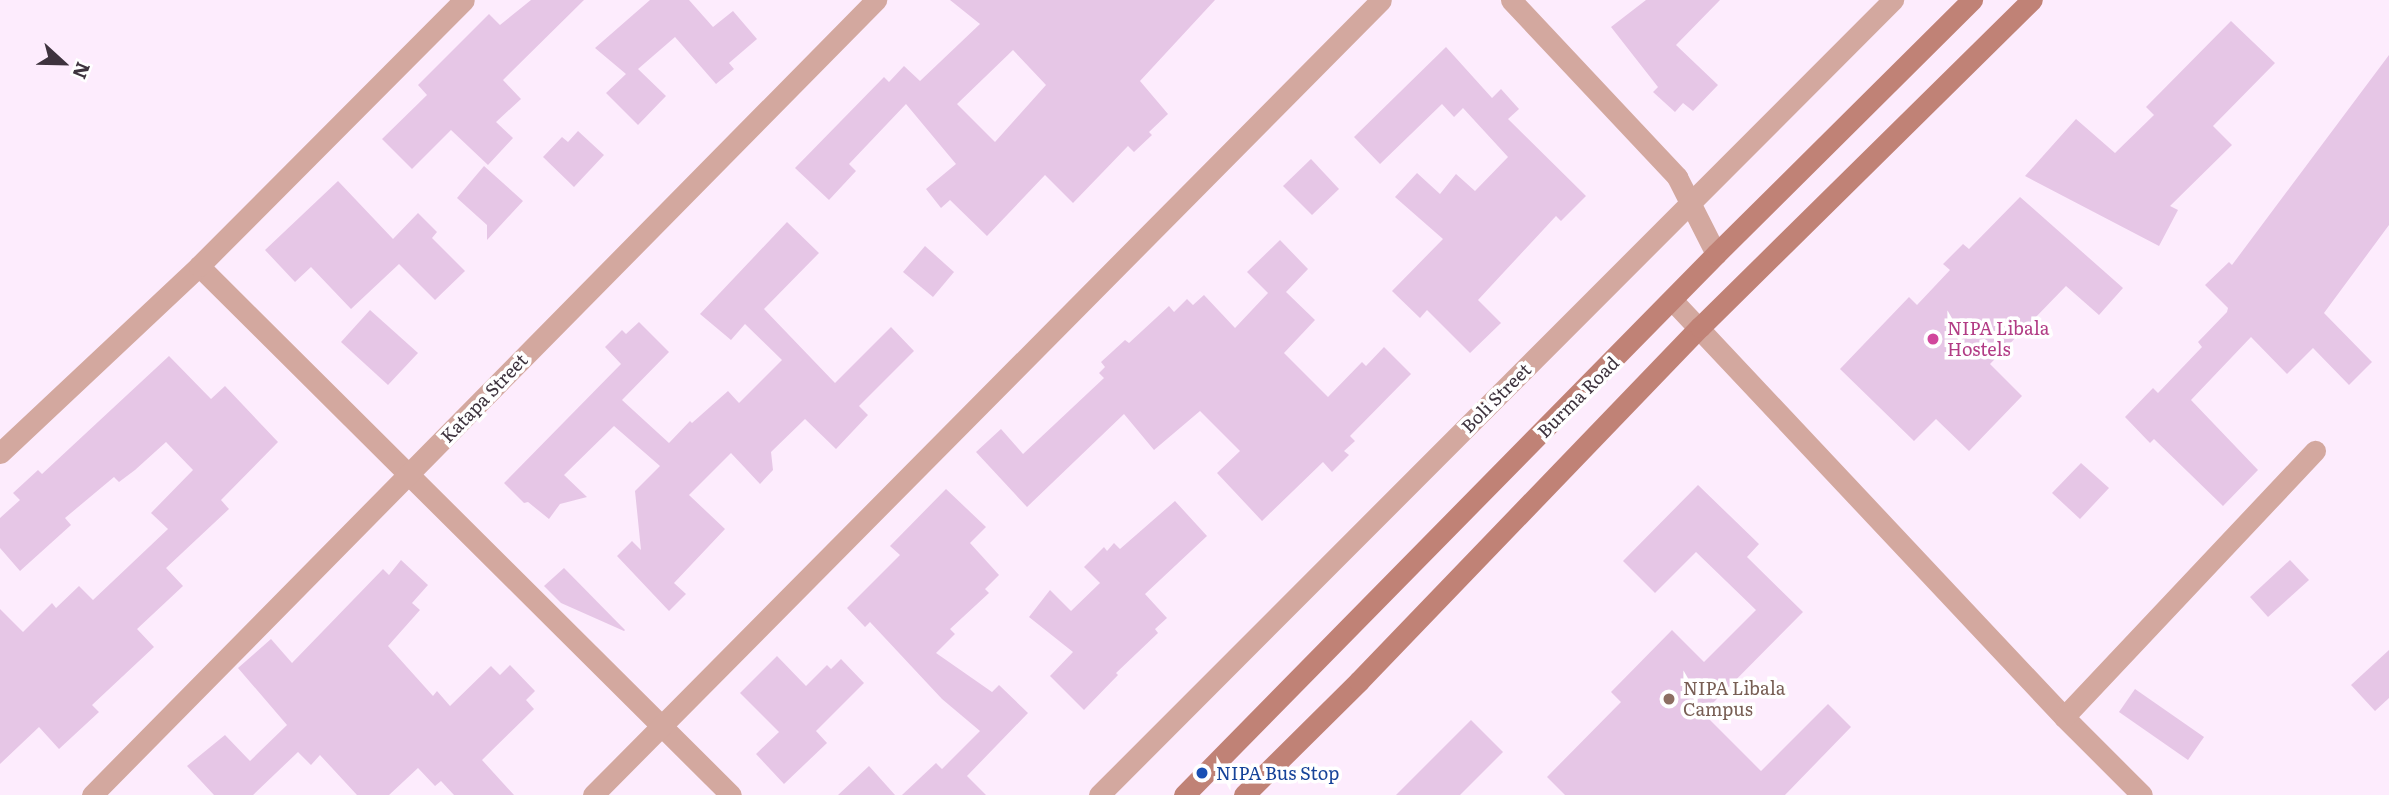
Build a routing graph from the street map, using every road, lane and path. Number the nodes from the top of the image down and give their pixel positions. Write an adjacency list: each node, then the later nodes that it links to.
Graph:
1 (464, 0): 10 (street)
2 (876, 0): 15 (street, Katapa Street)
3 (1381, 0): 17 (street)
4 (1511, 0): 8 (street)
5 (1893, 0): 8 (street, Boli Street)
6 (1972, 0): 9 (main road, Burma Road)
7 (2032, 0): 12 (main road)
8 (1691, 204): 9 (street); 21 (street, Boli Street)
9 (1716, 254): 11 (main road, Burma Road)
10 (198, 266): 14 (street); 15 (street)
11 (1673, 301): 12 (street); 22 (main road, Burma Road)
12 (1700, 327): 16 (street); 23 (main road)
13 (2315, 452): 16 (street)
14 (0, 453)
15 (410, 474): 17 (street); 18 (street, Katapa Street)
16 (2064, 717): 24 (street)
17 (661, 726): 19 (street); 20 (street)
18 (92, 795)
19 (593, 795)
20 (731, 795)
21 (1099, 795)
22 (1184, 795)
23 (1244, 795)
24 (2143, 795)

